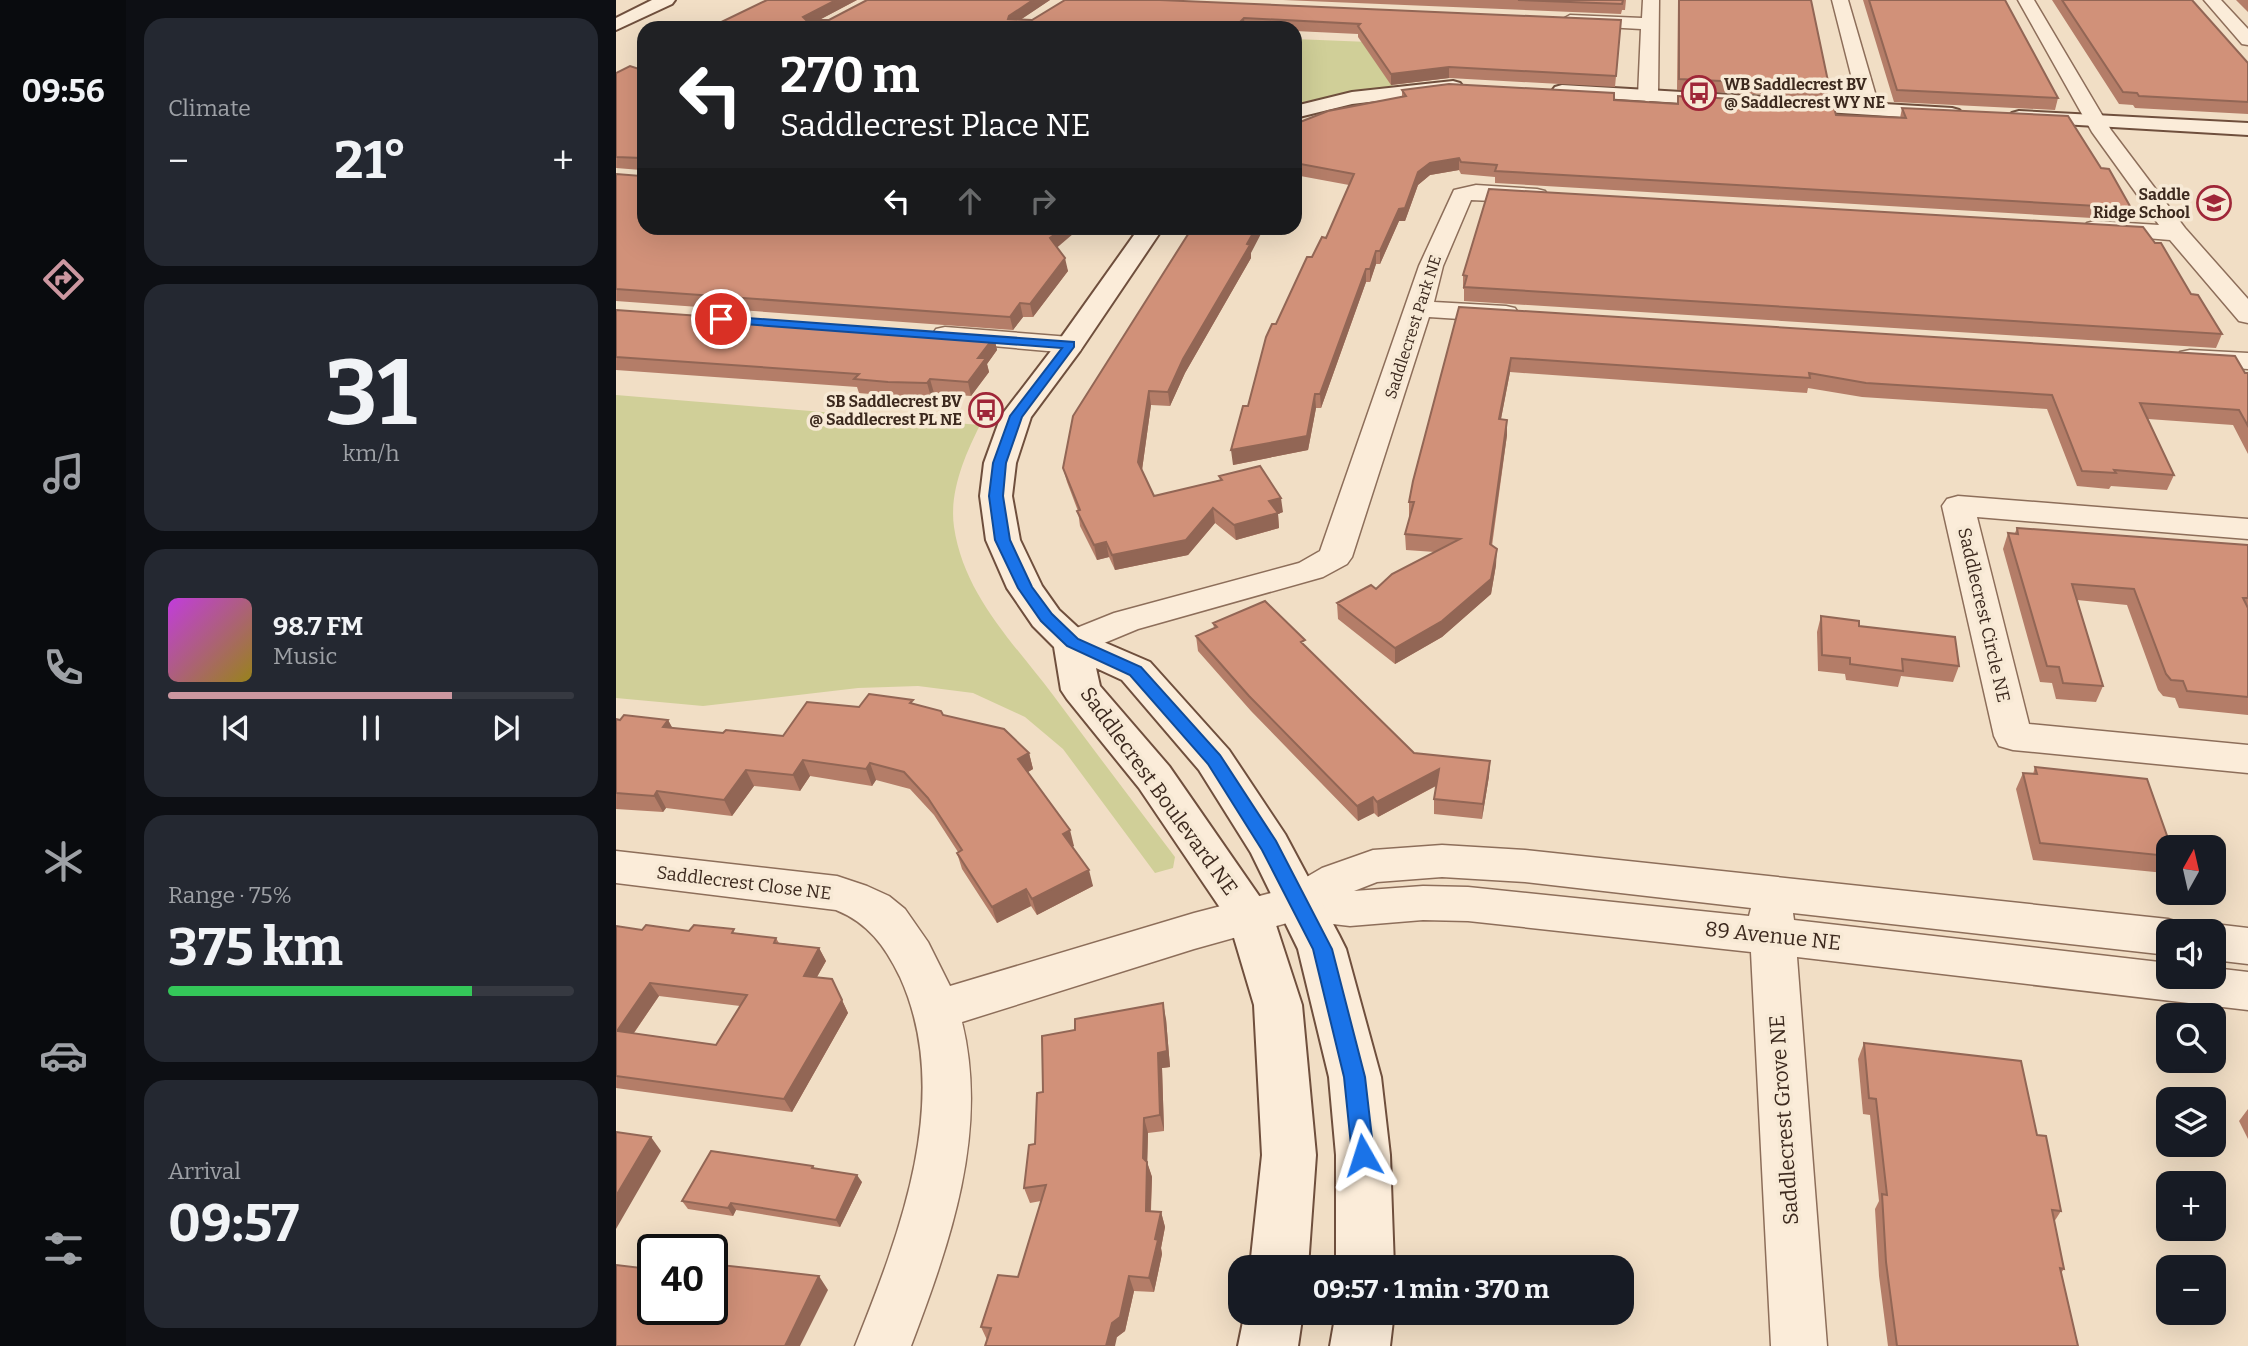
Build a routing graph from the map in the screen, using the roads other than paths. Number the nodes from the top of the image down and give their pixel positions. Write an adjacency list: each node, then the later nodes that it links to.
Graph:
1 (1651, 0): 7 (street)
2 (1840, 0): 14 (street)
3 (2026, 0): 17 (street)
4 (2212, 0): 9 (street)
5 (661, 2): 8 (street)
6 (1554, 19): 7 (street)
7 (1650, 24): 12 (street)
8 (616, 25)
9 (2248, 40)
10 (1475, 88): 13 (street)
11 (1540, 90): 12 (street)
12 (1648, 96): 14 (street)
13 (1302, 110)
14 (1870, 110): 15 (street)
15 (1977, 115)
16 (2003, 116): 17 (street)
17 (2096, 121): 18 (street); 21 (street)
18 (2248, 130)
19 (1559, 197): 23 (street, Saddlecrest Park NE)
20 (2067, 227): 21 (street)
21 (2177, 233): 25 (street)
22 (1146, 235): 27 (street)
23 (1419, 309): 24 (street); 31 (street, Saddlecrest Park NE)
24 (1531, 316)
25 (2248, 316)
26 (914, 333): 27 (street)
27 (1070, 345): 31 (street)
28 (2170, 357): 29 (street)
29 (2248, 360)
30 (2248, 529): 32 (street, Saddlecrest Circle NE)
31 (1072, 643): 34 (street); 36 (street, Saddlecrest Boulevard NE)
32 (2248, 759)
33 (616, 867): 41 (street, Saddlecrest Close NE)
34 (1298, 903): 35 (street, 89 Avenue NE); 36 (street, 89 Avenue NE); 43 (street)
35 (1771, 915): 37 (street, 89 Avenue NE); 40 (street, 89 Avenue NE); 49 (street, Saddlecrest Grove NE)
36 (1250, 916): 41 (street); 42 (street, Saddlecrest Boulevard NE)
37 (2156, 936)
38 (2226, 943): 39 (street)
39 (2248, 946)
40 (2248, 991)
41 (936, 1010): 46 (street, Saddlecrest Close NE)
42 (1280, 1255)
43 (1364, 1255)
44 (1272, 1325): 47 (street)
45 (1363, 1325): 48 (street)
46 (883, 1346)
47 (1268, 1346)
48 (1360, 1346)
49 (1799, 1346)

